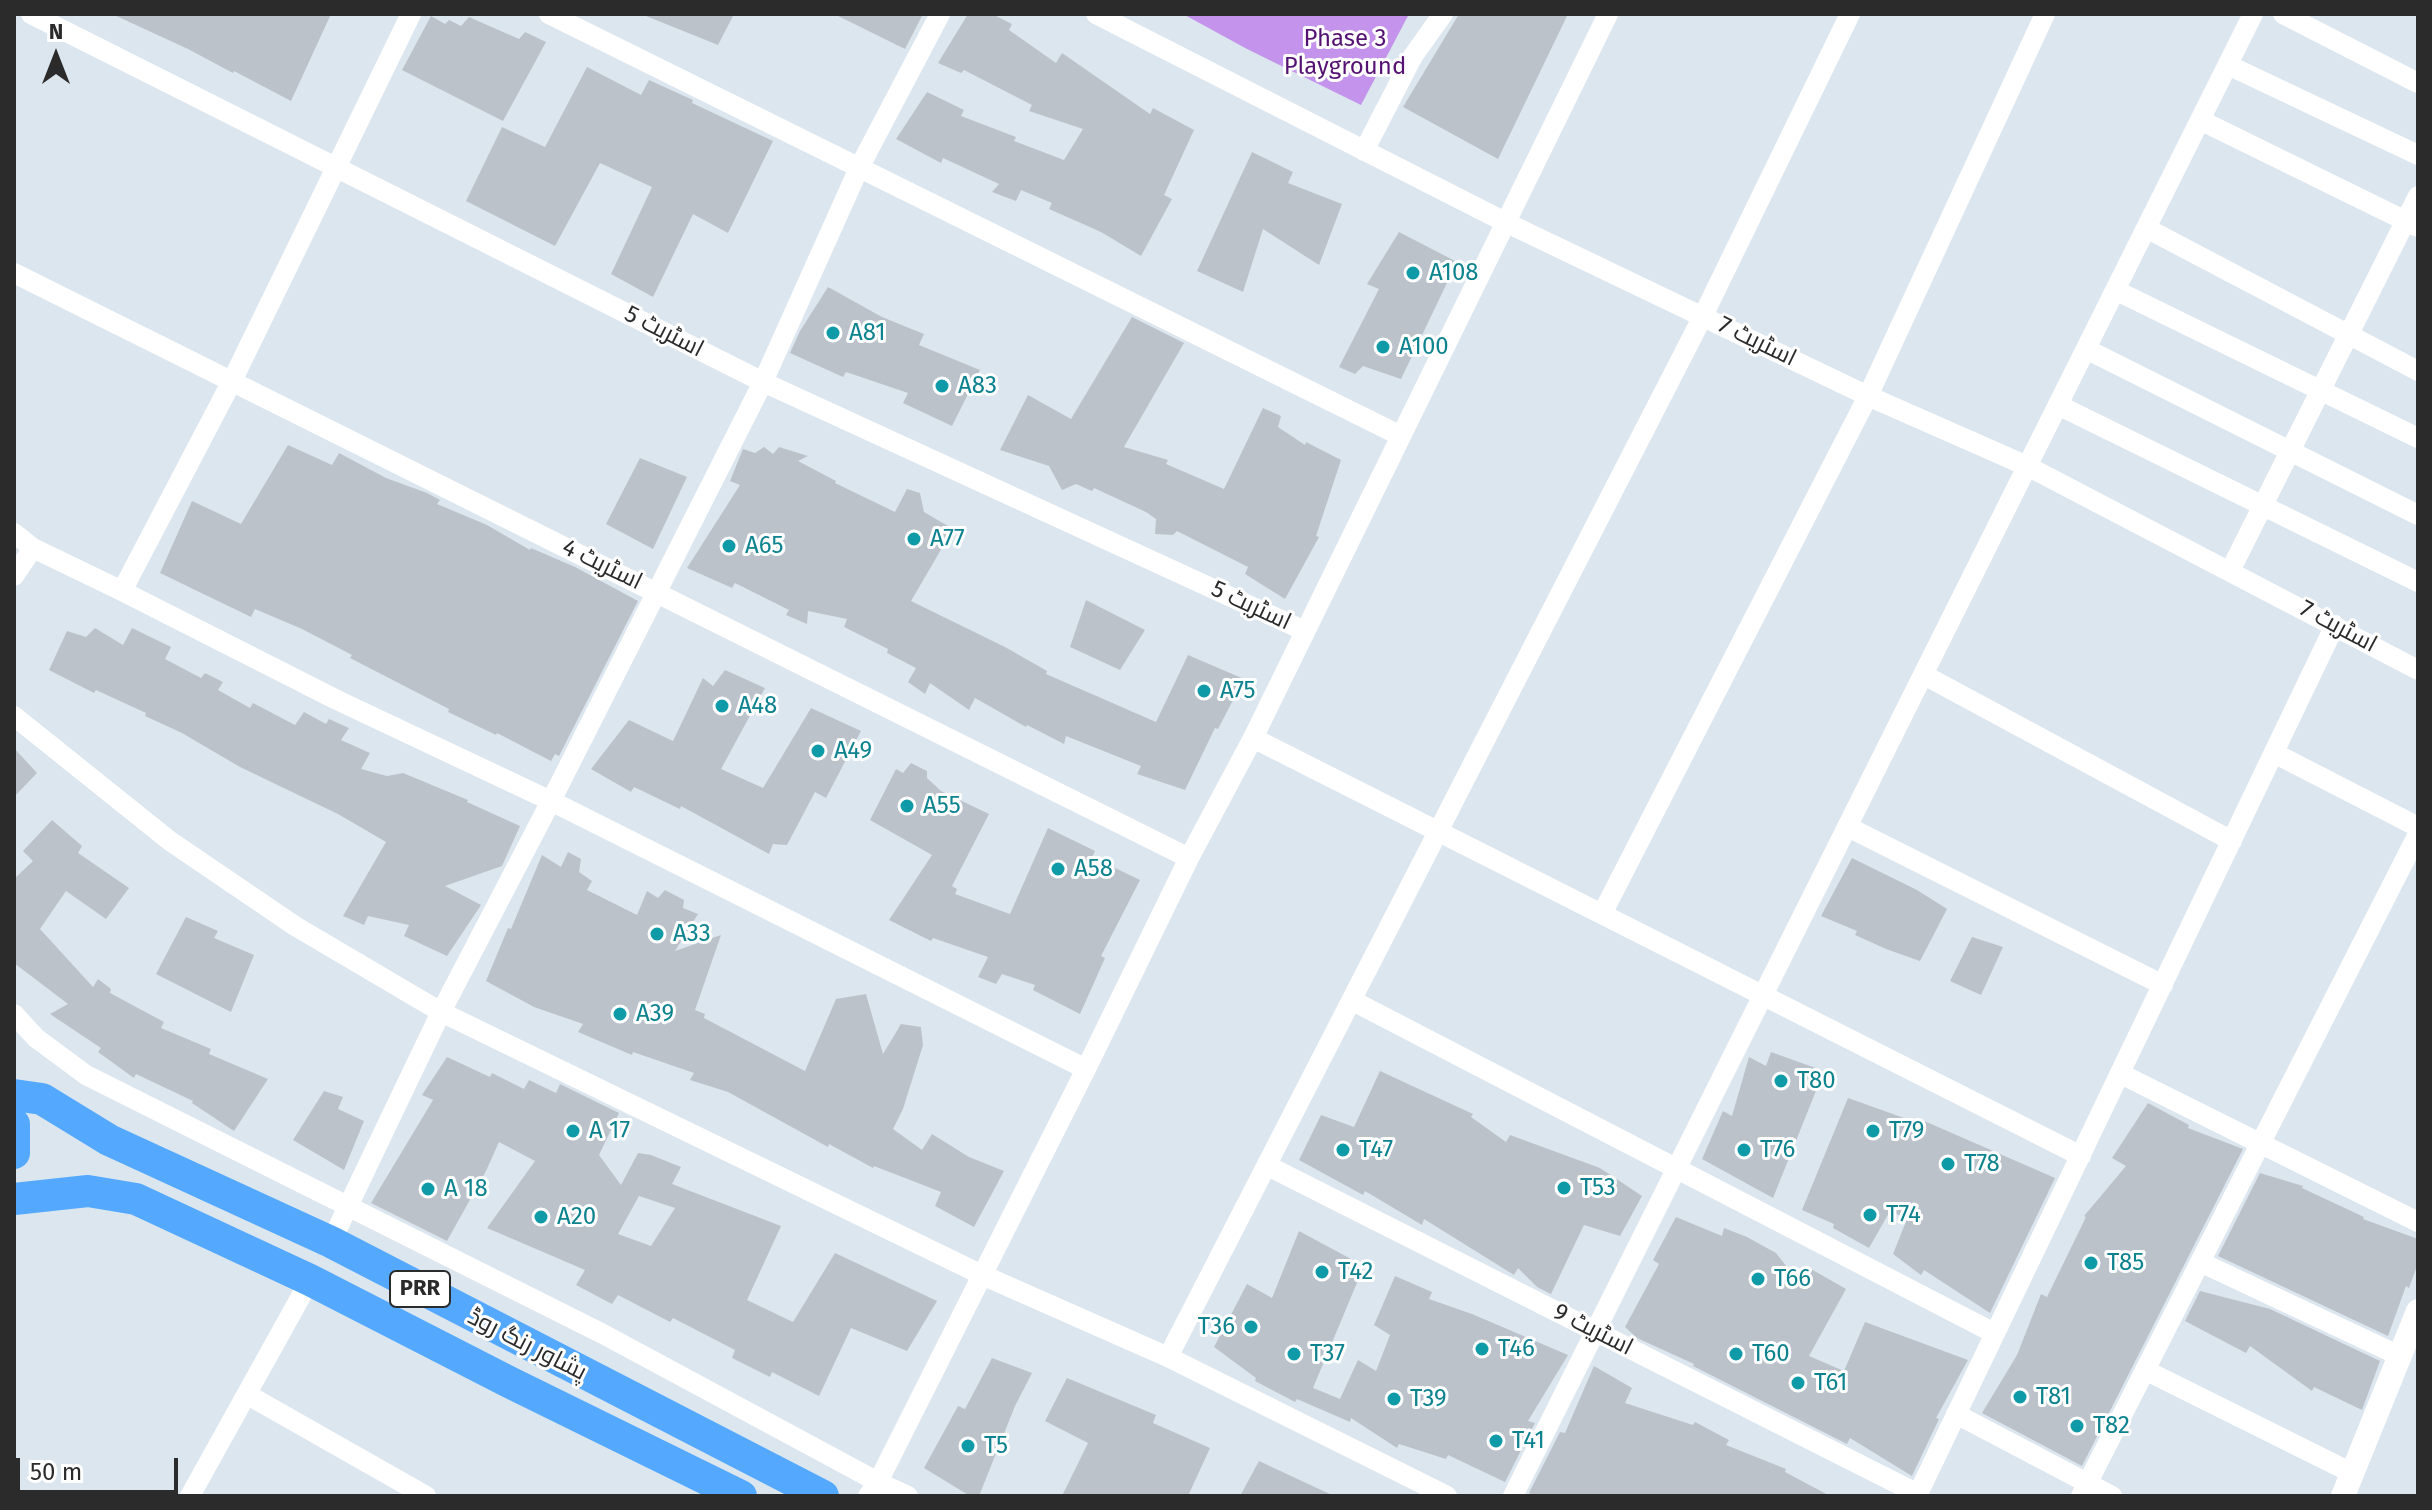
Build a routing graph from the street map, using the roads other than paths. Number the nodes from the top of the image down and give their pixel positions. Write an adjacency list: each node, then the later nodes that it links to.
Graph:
1 (31, 14): 17 (street, اسٹریٹ 5)
2 (411, 14): 17 (street)
3 (549, 14): 18 (street)
4 (940, 14): 18 (street)
5 (1096, 14): 15 (street, اسٹریٹ 7)
6 (1443, 14): 15 (street)
7 (1608, 14): 20 (street)
8 (1850, 14): 25 (street)
9 (2045, 14): 32 (street)
10 (2253, 14): 12 (street)
11 (2283, 14): 13 (street)
12 (2228, 65): 14 (street); 16 (street)
13 (2418, 83)
14 (2200, 120): 21 (street); 22 (street)
15 (1364, 151): 20 (street, اسٹریٹ 7)
16 (2418, 155)
17 (336, 168): 29 (street); 30 (street, اسٹریٹ 5)
18 (859, 168): 30 (street); 34 (street)
19 (2418, 196): 21 (street)
20 (1505, 222): 25 (street, اسٹریٹ 7); 34 (street)
21 (2412, 224): 26 (street)
22 (2146, 228): 24 (street); 26 (street)
23 (14, 273): 29 (street, اسٹریٹ 4)
24 (2115, 290): 27 (street); 31 (street)
25 (1703, 316): 32 (street, اسٹریٹ 7); 57 (street)
26 (2349, 334): 28 (street); 31 (street)
27 (2086, 349): 33 (street); 36 (street)
28 (2418, 371)
29 (232, 381): 45 (street); 46 (street, اسٹریٹ 4)
30 (763, 382): 46 (street); 48 (street, اسٹریٹ 5)
31 (2321, 390): 35 (street); 36 (street)
32 (1868, 396): 37 (street, اسٹریٹ 7); 61 (street)
33 (2058, 405): 37 (street); 38 (street)
34 (1401, 436): 48 (street)
35 (2418, 438)
36 (2291, 449): 38 (street); 39 (street)
37 (2027, 466): 42 (street, اسٹریٹ 7); 50 (street)
38 (2264, 504): 42 (street); 44 (street)
39 (2418, 515)
40 (14, 533): 41 (street)
41 (33, 548): 43 (street); 45 (street)
42 (2230, 571): 47 (street, اسٹریٹ 7)
43 (14, 576)
44 (2418, 582)
45 (122, 591): 54 (street)
46 (656, 592): 54 (street); 60 (street, اسٹریٹ 4)
47 (2335, 625): 49 (street, اسٹریٹ 7); 53 (street)
48 (1305, 631): 52 (street)
49 (2418, 670)
50 (1924, 675): 55 (street); 59 (street)
51 (14, 716): 65 (street)
52 (1253, 738): 57 (street); 60 (street)
53 (2274, 753): 56 (street); 59 (street)
54 (551, 801): 65 (street); 67 (street)
55 (1848, 827): 62 (street); 63 (street)
56 (2418, 827)
57 (1437, 830): 61 (street); 64 (street)
58 (2418, 834): 71 (street)
59 (2232, 841): 62 (street)
60 (1189, 858): 67 (street)
61 (1602, 914): 63 (street)
62 (2163, 985): 68 (street)
63 (1764, 995): 73 (street); 75 (street)
64 (1353, 1001): 74 (street); 75 (street)
65 (441, 1012): 77 (street); 81 (street)
66 (14, 1014): 77 (street)
67 (1086, 1069): 81 (street)
68 (2121, 1074): 71 (street); 73 (street)
69 (14, 1095): 79 (highway, پشاور رنگ روڈ / PRR)
70 (14, 1124): 72 (highway)
71 (2260, 1144): 78 (street); 80 (street)
72 (14, 1153)
73 (2081, 1156): 85 (street)
74 (1268, 1166): 84 (street, اسٹریٹ 9); 87 (street)
75 (1678, 1169): 84 (street); 85 (street)
76 (14, 1199): 82 (highway, پشاور رنگ روڈ / PRR)
77 (349, 1208): 79 (street); 92 (street)
78 (2418, 1222)
79 (331, 1242): 98 (highway, پشاور رنگ روڈ / PRR)
80 (2200, 1262): 86 (street); 88 (street)
81 (980, 1274): 87 (street); 92 (street)
82 (310, 1280): 89 (street); 97 (highway, پشاور رنگ روڈ / PRR)
83 (2418, 1311): 86 (street)
84 (1597, 1332): 94 (street, اسٹریٹ 9); 101 (street)
85 (1994, 1333): 90 (street)
86 (2400, 1356): 91 (street)
87 (1168, 1357): 100 (street)
88 (2145, 1370): 91 (street); 93 (street)
89 (248, 1395): 95 (street); 96 (street)
90 (1956, 1414): 93 (street); 94 (street)
91 (2352, 1473): 103 (street)
92 (873, 1489): 99 (street)
93 (2084, 1490): 102 (street)
94 (1917, 1495)
95 (190, 1496)
96 (426, 1496)
97 (741, 1496)
98 (823, 1496)
99 (908, 1496)
100 (1447, 1496)
101 (1513, 1496)
102 (2112, 1496)
103 (2343, 1496)

